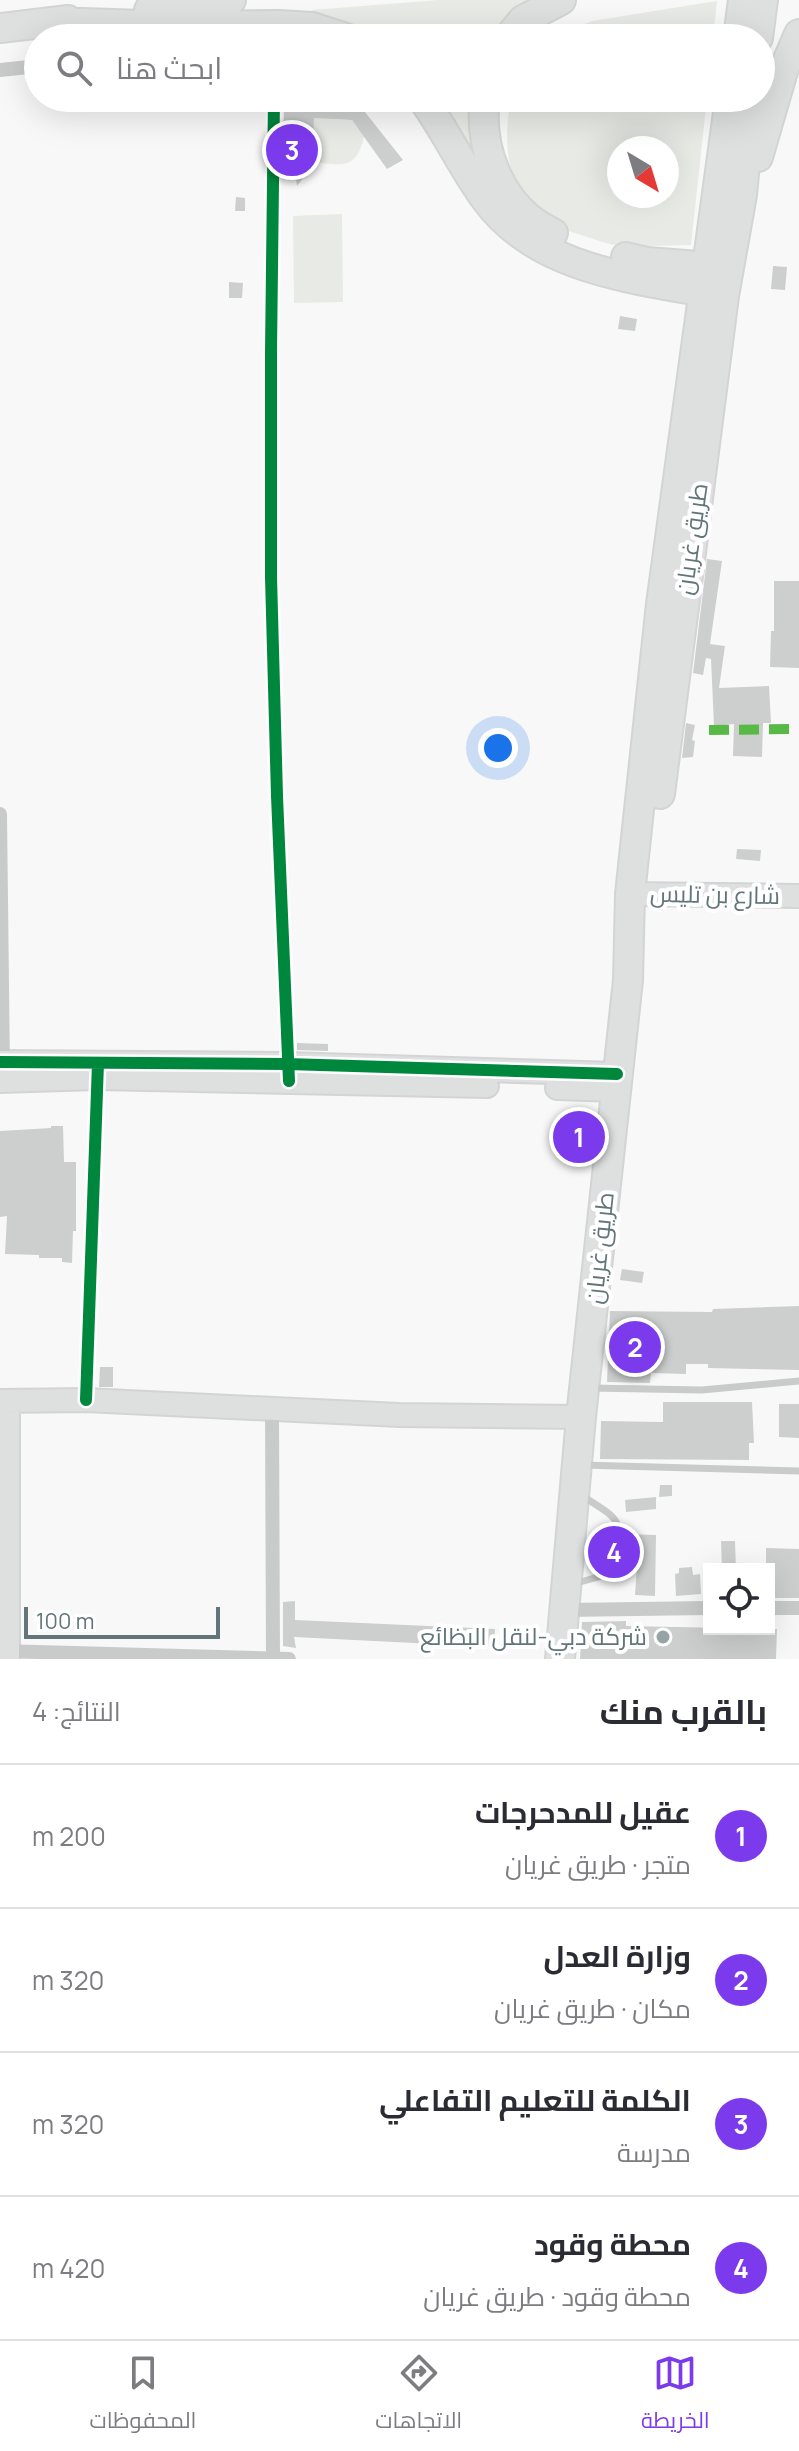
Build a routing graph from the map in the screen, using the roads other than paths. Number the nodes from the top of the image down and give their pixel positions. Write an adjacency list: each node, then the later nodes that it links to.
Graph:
1 (231, 0): 5 (highway)
2 (561, 0): 8 (highway)
3 (743, 0): 9 (highway)
4 (763, 0): 10 (highway)
5 (52, 22): 6 (highway); 7 (highway)
6 (35, 24)
7 (112, 24)
8 (520, 24)
9 (740, 24)
10 (760, 24)
11 (24, 25): 12 (highway)
12 (0, 28)
13 (799, 34): 16 (highway)
14 (24, 67): 15 (street)
15 (0, 70)
16 (775, 99)
17 (274, 112): 30 (street)
18 (431, 112): 24 (highway)
19 (484, 112): 24 (highway)
20 (729, 112): 24 (highway, طريق غريان)
21 (750, 112): 23 (highway, طريق غريان)
22 (771, 112): 23 (highway)
23 (742, 195): 24 (highway, طريق غريان)
24 (716, 281): 26 (highway, طريق غريان)
25 (0, 814): 29 (street)
26 (639, 894): 27 (street, شارع بن تليس); 31 (highway, طريق غريان)
27 (799, 896)
28 (97, 1070): 29 (street); 30 (street); 34 (street)
29 (2, 1071)
30 (288, 1072): 31 (street)
31 (616, 1082): 33 (highway, طريق غريان)
32 (799, 1381): 33 (lane)
33 (584, 1388): 37 (highway, طريق غريان)
34 (86, 1400): 35 (street); 36 (street)
35 (4, 1401): 44 (street)
36 (272, 1410): 37 (street); 45 (street)
37 (581, 1417): 39 (highway, طريق غريان)
38 (799, 1471): 39 (lane)
39 (576, 1478): 40 (highway, طريق غريان); 40 (lane)
40 (566, 1597): 41 (street); 47 (highway, طريق غريان)
41 (703, 1608)
42 (775, 1608): 43 (street)
43 (799, 1608)
44 (5, 1654): 45 (street)
45 (273, 1659): 46 (street)
46 (289, 1659)
47 (560, 1659)

